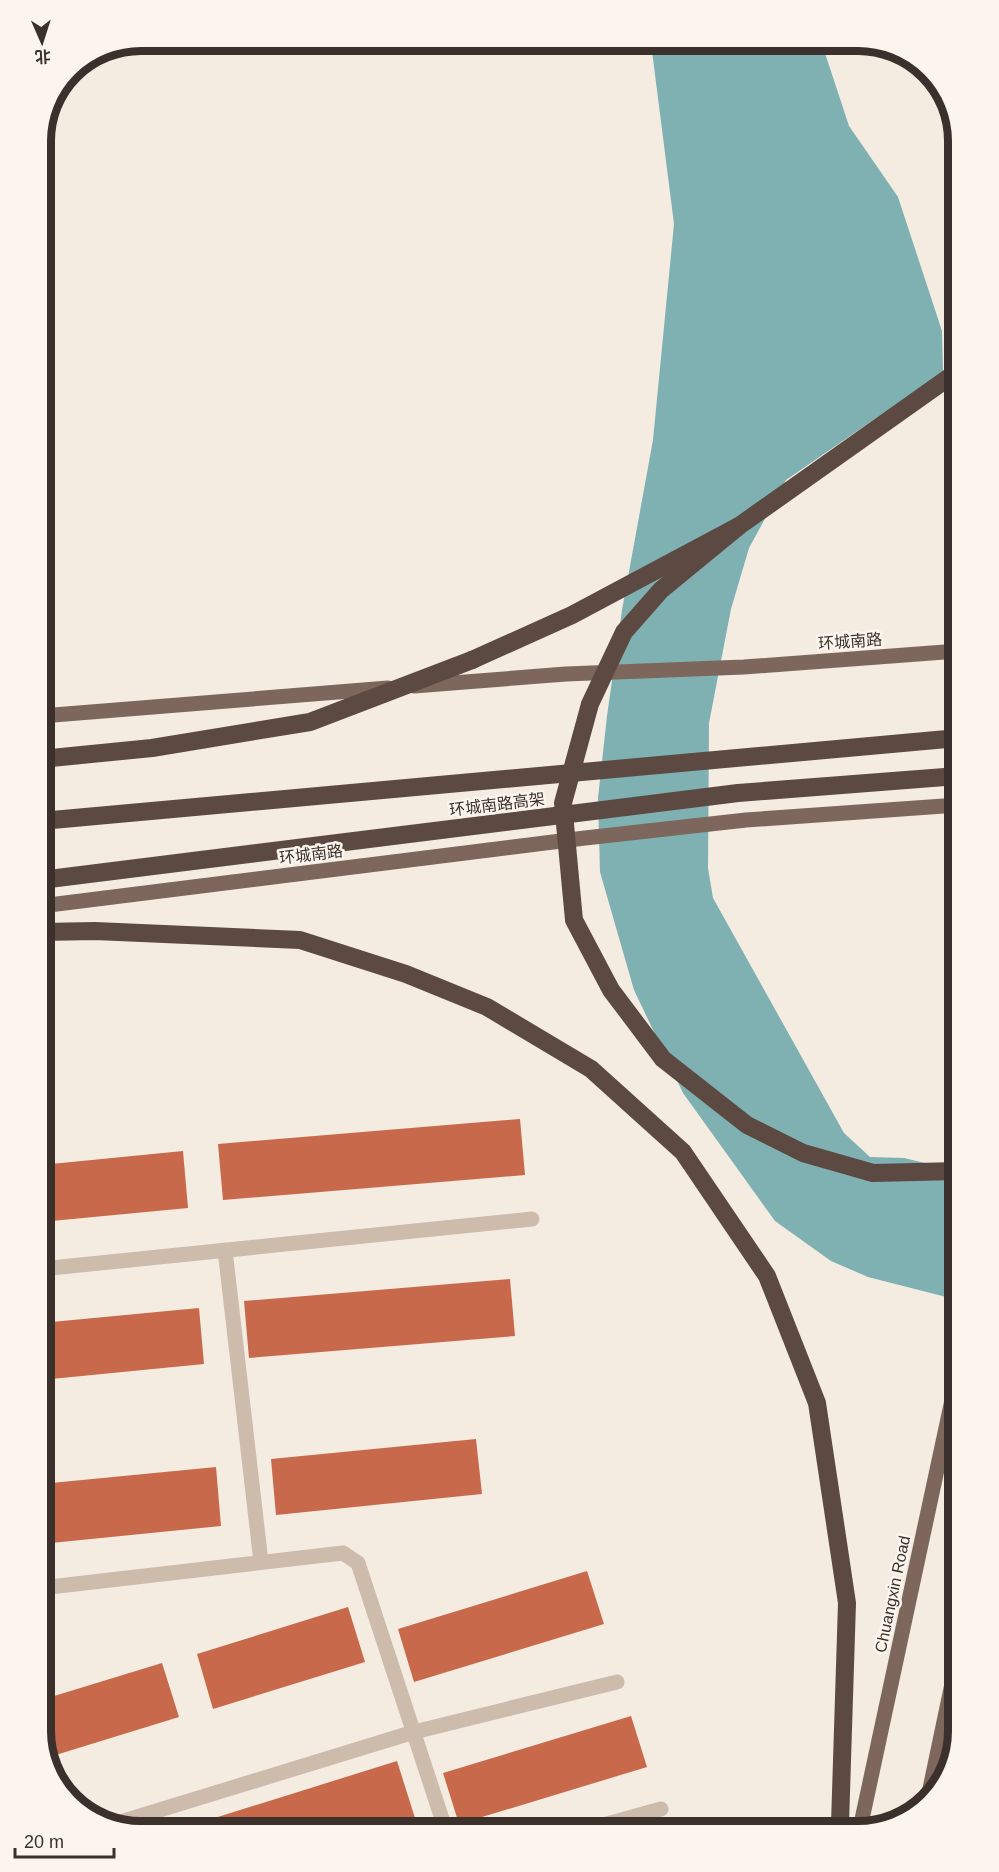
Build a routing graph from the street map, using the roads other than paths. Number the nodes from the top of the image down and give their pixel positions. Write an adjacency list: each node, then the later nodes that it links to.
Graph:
1 (948, 378): 2 (highway)
2 (739, 526): 6 (highway, bridge); 13 (highway, bridge)
3 (948, 652): 4 (main road, 环城南路)
4 (51, 715)
5 (948, 739): 9 (highway, 环城南路高架)
6 (51, 758)
7 (948, 777): 10 (highway, 环城南路高架)
8 (948, 806): 11 (main road, 环城南路)
9 (51, 820)
10 (51, 879)
11 (51, 905)
12 (51, 932): 28 (highway)
13 (948, 1171)
14 (532, 1218): 15 (lane)
15 (225, 1250): 16 (lane); 18 (lane)
16 (51, 1268)
17 (948, 1419): 29 (main road, Chuangxin Road)
18 (261, 1562): 19 (lane); 22 (lane)
19 (51, 1587)
20 (617, 1682): 22 (lane)
21 (948, 1703): 23 (main road)
22 (414, 1732): 25 (lane); 26 (lane)
23 (931, 1784)
24 (661, 1809): 27 (lane)
25 (128, 1820)
26 (443, 1821)
27 (618, 1821)
28 (840, 1821)
29 (862, 1821)

